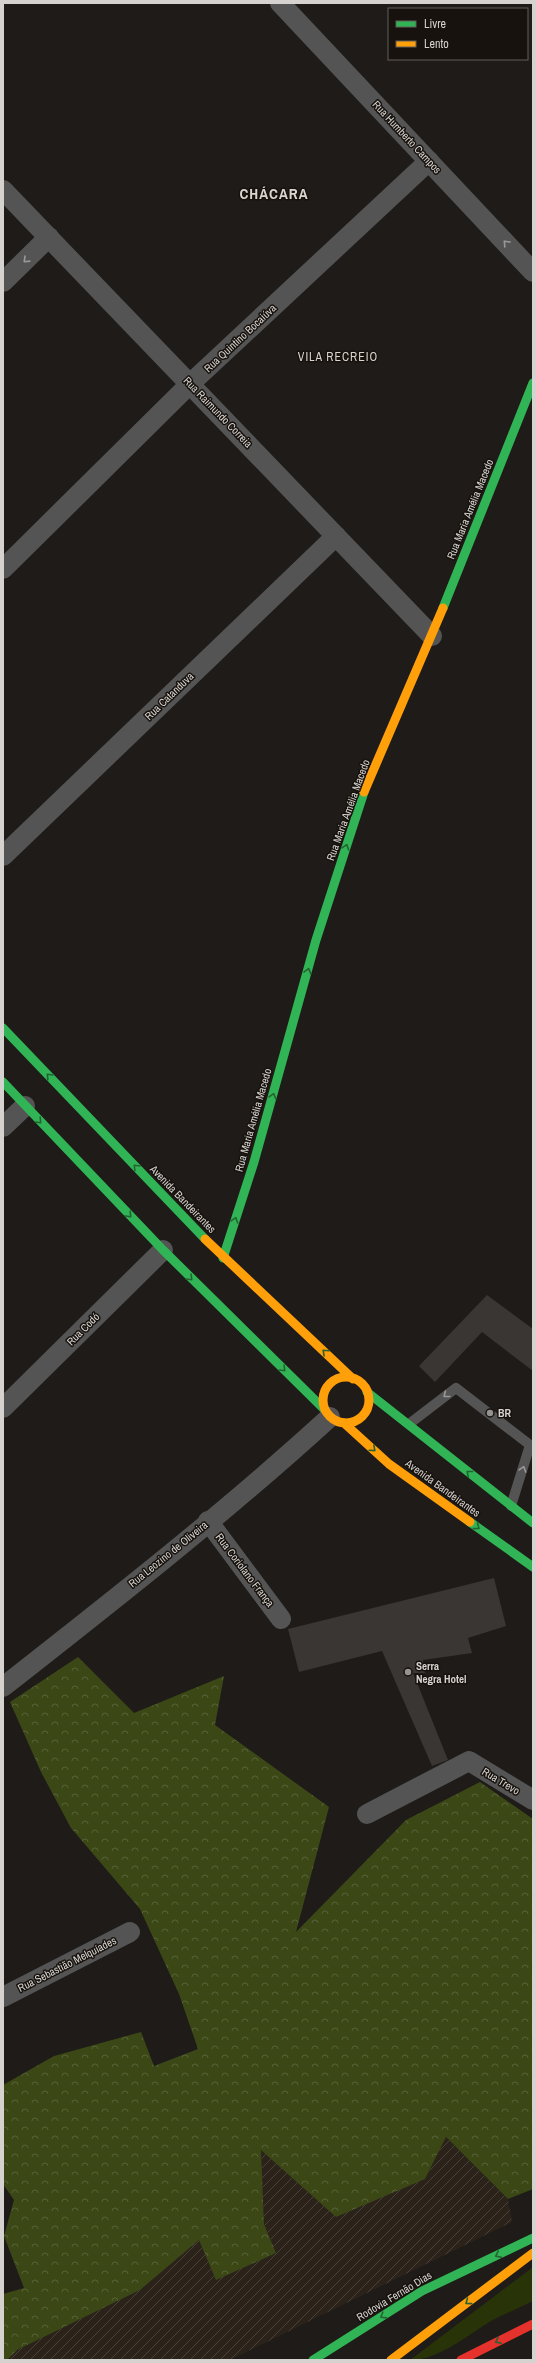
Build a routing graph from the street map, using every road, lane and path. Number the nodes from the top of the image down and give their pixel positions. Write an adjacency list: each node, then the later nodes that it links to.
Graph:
1 (280, 3): 2 (street, Rua Humberto Campos)
2 (429, 161): 5 (street, Rua Humberto Campos, one-way to 2); 7 (street, Rua Quintino Bocaiúva)
3 (3, 190): 4 (street, Rua Raimundo Correia)
4 (49, 237): 6 (street, one-way to 6); 7 (street, Rua Raimundo Correia)
5 (533, 272)
6 (3, 282)
7 (191, 383): 9 (street, Rua Raimundo Correia); 10 (street, Rua Quintino Bocaiúva)
8 (533, 383): 11 (main road, Rua Maria Amélia Macedo)
9 (336, 536): 11 (street, Rua Raimundo Correia); 12 (street, Rua Catanduva)
10 (3, 569)
11 (432, 636): 18 (main road, Rua Maria Amélia Macedo, one-way to 11)
12 (3, 856)
13 (3, 1028): 18 (main road, Avenida Bandeirantes, one-way to 13)
14 (3, 1082): 15 (main road, Avenida Bandeirantes)
15 (25, 1106): 16 (street); 17 (main road, Avenida Bandeirantes, one-way to 17)
16 (3, 1127)
17 (162, 1250): 21 (street, Rua Codó); 22 (main road, Avenida Bandeirantes, one-way to 22)
18 (223, 1258): 19 (main road, Avenida Bandeirantes, one-way to 18)
19 (353, 1379): 20 (main road); 22 (main road)
20 (367, 1392): 22 (main road); 23 (main road)
21 (3, 1408)
22 (333, 1417): 25 (street, Rua Leozino de Oliveira); 27 (main road, Avenida Bandeirantes, one-way to 27)
23 (409, 1424): 24 (main road, one-way to 23); 24 (lane, one-way to 23)
24 (511, 1506): 26 (main road)
25 (208, 1521): 28 (street, Rua Coriolano França); 29 (street, Rua Leozino de Oliveira)
26 (533, 1523)
27 (533, 1567)
28 (281, 1619)
29 (3, 1687)
30 (533, 1800): 31 (street, Rua Trevo)
31 (367, 1814)
32 (130, 1932): 33 (street, Rua Sebastião Melquíades)
33 (3, 1997)
34 (533, 2238): 37 (main road, Rodovia Fernão Dias, one-way to 37)
35 (533, 2253): 38 (main road, one-way to 38)
36 (533, 2324): 39 (main road, one-way to 39)
37 (313, 2360)
38 (391, 2360)
39 (461, 2360)

